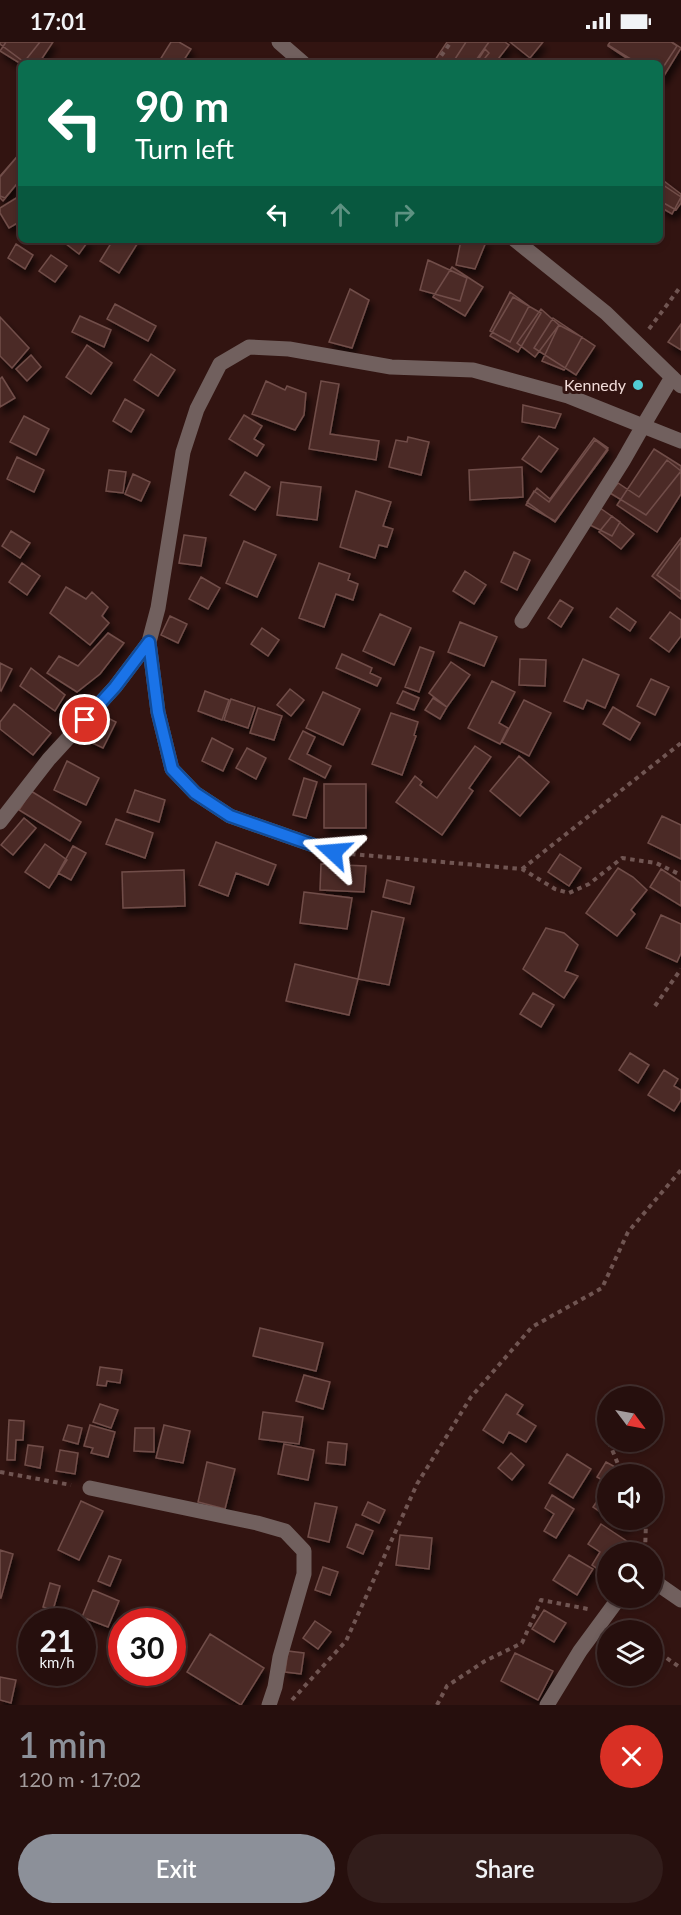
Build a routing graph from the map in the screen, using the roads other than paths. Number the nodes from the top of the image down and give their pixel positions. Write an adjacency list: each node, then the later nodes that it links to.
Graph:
1 (279, 42): 2 (street)
2 (300, 60)
3 (519, 243): 4 (street)
4 (676, 381): 5 (street)
5 (643, 426): 6 (street); 7 (street); 8 (street)
6 (681, 441)
7 (522, 621)
8 (149, 642): 9 (street); 10 (street)
9 (0, 822)
10 (333, 852)
11 (90, 1488): 15 (street)
12 (663, 1588): 13 (street)
13 (681, 1600)
14 (611, 1608): 16 (street)
15 (269, 1705)
16 (547, 1705)

